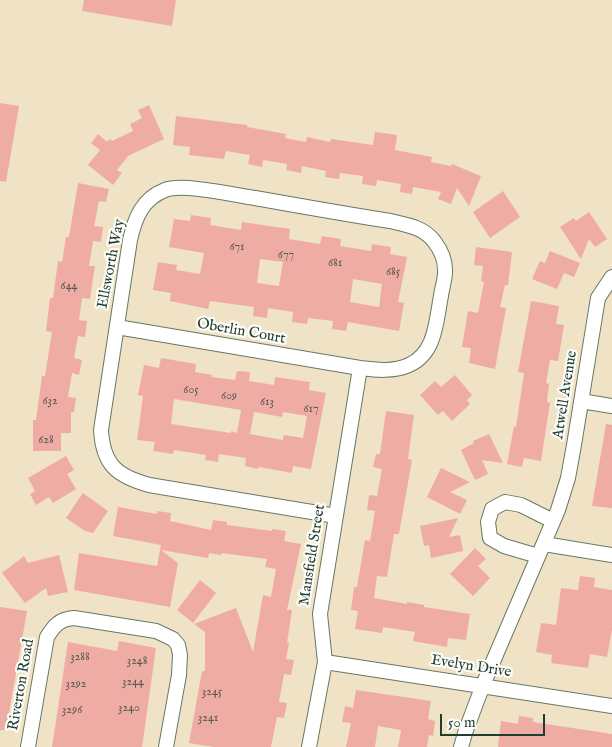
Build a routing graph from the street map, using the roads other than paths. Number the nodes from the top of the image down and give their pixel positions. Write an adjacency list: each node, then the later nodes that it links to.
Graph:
1 (612, 277): 4 (street, Atwell Avenue)
2 (117, 327): 3 (street, Oberlin Court); 3 (street, Ellsworth Way); 6 (street, Ellsworth Way)
3 (360, 368): 6 (street, Mansfield Street)
4 (581, 401): 5 (street); 7 (street, Atwell Avenue)
5 (612, 406)
6 (336, 516): 10 (street, Mansfield Street)
7 (553, 521): 8 (street, Atwell Avenue); 8 (street)
8 (541, 550): 9 (street); 11 (street, Atwell Avenue)
9 (612, 555)
10 (325, 662): 11 (street, Evelyn Drive); 15 (street, Mansfield Street)
11 (483, 686): 12 (street, Evelyn Drive); 16 (street, Atwell Avenue)
12 (612, 706)
13 (28, 747): 14 (street, Riverton Road)
14 (166, 747)
15 (309, 747)
16 (461, 747)

